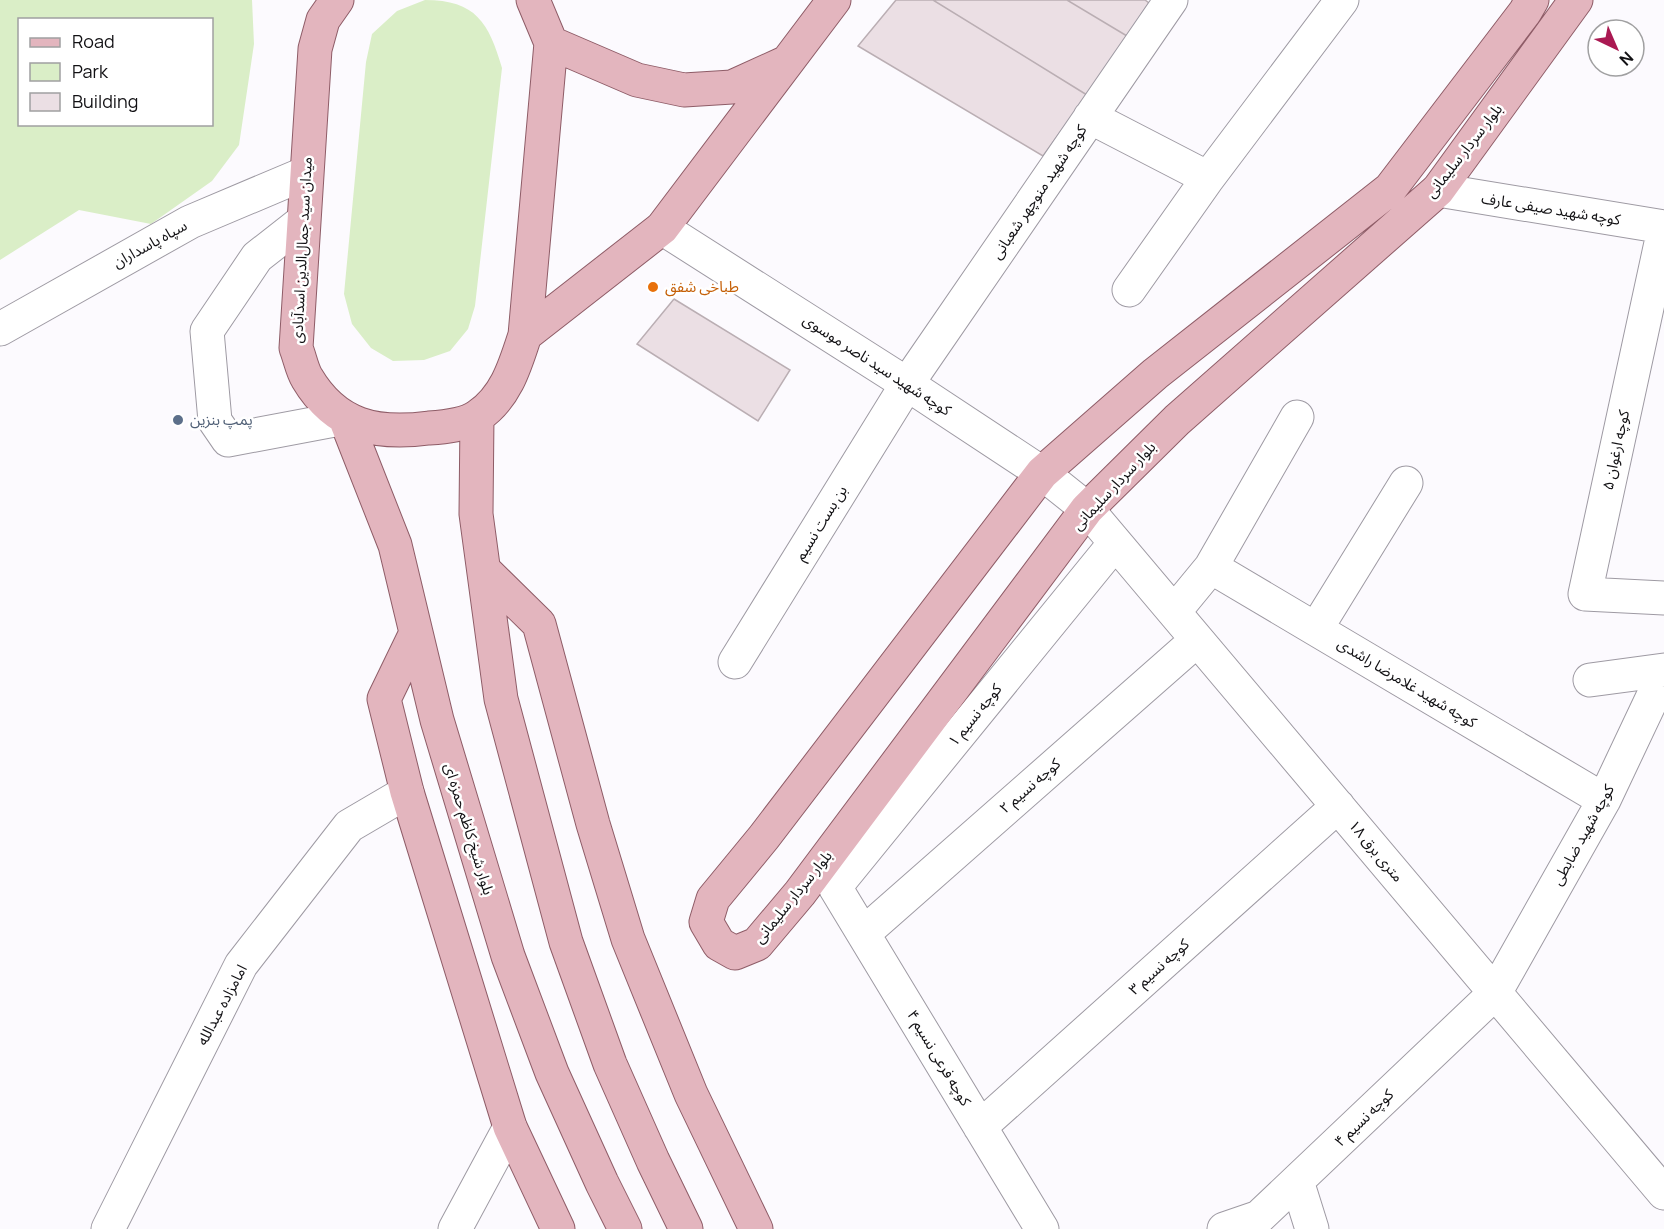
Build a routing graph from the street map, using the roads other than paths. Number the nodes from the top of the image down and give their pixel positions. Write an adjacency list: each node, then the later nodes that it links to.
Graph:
1 (337, 0): 11 (main road, میدان سید جمال‌الدین اسدآبادی)
2 (533, 0): 8 (main road, میدان سید جمال‌الدین اسدآبادی)
3 (834, 0): 9 (main road)
4 (1171, 0): 10 (street, کوچه شهید منوچهر شعبانی)
5 (1342, 0): 12 (street)
6 (1532, 0): 24 (main road, بلوار سردار سلیمانی)
7 (1576, 0): 13 (main road, بلوار سردار سلیمانی)
8 (551, 44): 9 (main road); 19 (main road, میدان سید جمال‌الدین اسدآبادی)
9 (789, 61): 15 (main road)
10 (1090, 117): 12 (street); 20 (street, کوچه شهید منوچهر شعبانی)
11 (306, 173): 14 (main road, میدان سید جمال‌الدین اسدآبادی); 18 (street, سپاه پاسداران)
12 (1208, 178): 17 (street)
13 (1438, 190): 16 (street, کوچه شهید صیفی عارف); 26 (main road, بلوار سردار سلیمانی)
14 (303, 221): 23 (main road, میدان سید جمال‌الدین اسدآبادی); 23 (street)
15 (662, 228): 19 (main road); 20 (street, کوچه شهید سید ناصر موسوی)
16 (1664, 228): 30 (street, کوچه ارغوان ۵)
17 (1129, 290)
18 (0, 328)
19 (525, 335): 21 (main road, میدان سید جمال‌الدین اسدآبادی)
20 (907, 384): 24 (street, کوچه شهید سید ناصر موسوی); 35 (street, بن بست نسیم)
21 (477, 417): 23 (main road, میدان سید جمال‌الدین اسدآبادی); 29 (main road)
22 (1297, 417): 28 (street)
23 (345, 418): 33 (main road, بلوار شیخ کاظم حمزه ای)
24 (1042, 473): 26 (street, کوچه شهید سید ناصر موسوی); 26 (main road, بلوار سردار سلیمانی)
25 (1406, 483): 32 (street)
26 (1087, 509): 27 (street, ۱۸ متری برق)
27 (1115, 543): 31 (street, ۱۸ متری برق); 41 (street, کوچه نسیم ۱)
28 (1210, 567): 31 (street); 32 (street, کوچه شهید غلامرضا راشدی)
29 (484, 570): 52 (main road); 53 (main road)
30 (1664, 598)
31 (1174, 612): 34 (street, ۱۸ متری برق)
32 (1316, 629): 39 (street, کوچه شهید غلامرضا راشدی)
33 (415, 635): 38 (main road); 51 (main road, بلوار شیخ کاظم حمزه ای)
34 (1197, 640): 40 (street, ۱۸ متری برق); 42 (street, کوچه نسیم ۲)
35 (735, 662)
36 (1664, 672): 37 (street); 39 (street, کوچه شهید ضابطی)
37 (1590, 680)
38 (407, 792): 44 (main road); 48 (street, امامزاده عبدالله)
39 (1604, 800): 43 (street, کوچه شهید ضابطی)
40 (1338, 806): 43 (street, ۱۸ متری برق); 45 (street, کوچه نسیم ۳)
41 (835, 887): 42 (street, کوچه فرعی نسیم ۴)
42 (864, 933): 45 (street, کوچه فرعی نسیم ۴)
43 (1495, 993): 46 (street, کوچه نسیم ۴); 47 (street, ۱۸ متری برق)
44 (510, 1127): 49 (street); 50 (main road)
45 (980, 1127): 54 (street, کوچه فرعی نسیم ۴)
46 (1297, 1181): 55 (street, کوچه نسیم ۴); 56 (street)
47 (1664, 1193)
48 (108, 1229)
49 (455, 1229)
50 (558, 1229)
51 (625, 1229)
52 (686, 1229)
53 (756, 1229)
54 (1042, 1229)
55 (1224, 1229)
56 (1312, 1229)

